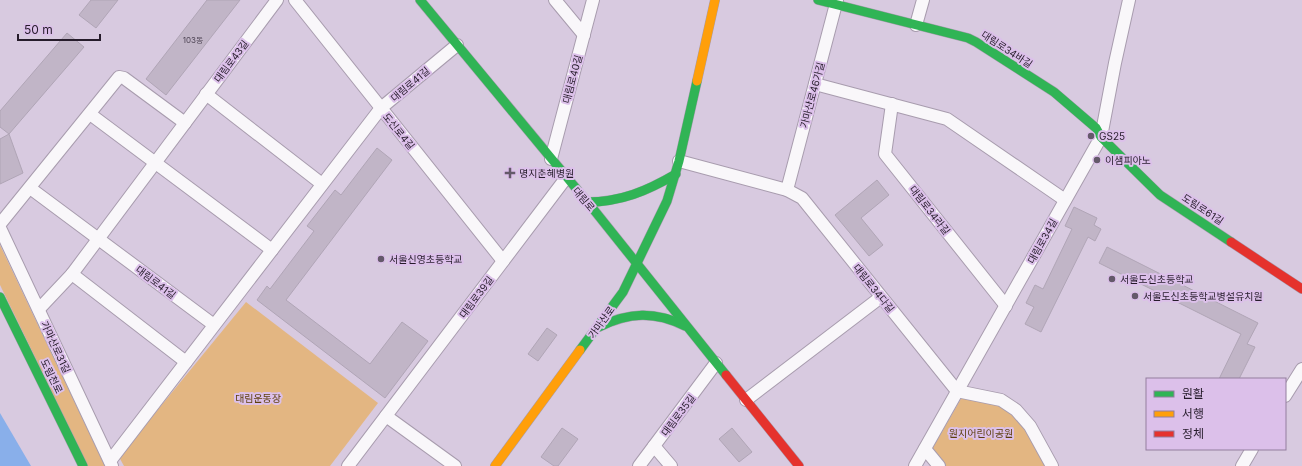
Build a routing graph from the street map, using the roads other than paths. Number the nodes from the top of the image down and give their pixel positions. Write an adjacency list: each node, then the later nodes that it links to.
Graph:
1 (277, 0): 15 (street, 대림로43길)
2 (295, 0): 17 (street, 도신로4길)
3 (420, 0): 13 (street, 대림로)
4 (555, 0): 12 (street)
5 (593, 0): 12 (street, 대림로40길)
6 (715, 0): 22 (street, 가마산로)
7 (818, 0): 10 (street)
8 (923, 0): 11 (street)
9 (1129, 0): 20 (street, 대림로34길)
10 (836, 2): 11 (street, 대림로34바길); 14 (street, 가마산로46가길)
11 (916, 25): 20 (street, 대림로34바길)
12 (584, 35): 21 (street, 대림로40길)
13 (457, 45): 17 (street, 대림로41길); 21 (street, 대림로)
14 (815, 84): 16 (street); 28 (street, 가마산로46가길)
15 (206, 94): 19 (street, 대림로43길); 26 (street)
16 (892, 104): 29 (street); 41 (street, 대림로34라길)
17 (381, 108): 26 (street, 대림로41길); 35 (street, 도신로4길)
18 (90, 114): 19 (street); 23 (street); 27 (street)
19 (185, 123): 23 (street, 대림로43길)
20 (1101, 137): 29 (street, 대림로34길); 38 (street, 도림로61길)
21 (550, 159): 25 (street, 대림로)
22 (679, 162): 24 (street, 가마산로); 28 (street)
23 (155, 163): 33 (street, 대림로43길); 34 (street)
24 (676, 174): 30 (street); 36 (street, 가마산로)
25 (566, 178): 30 (street, 대림로); 35 (street, 대림로39길)
26 (322, 184): 34 (street, 대림로41길)
27 (30, 188): 31 (street); 33 (street)
28 (787, 190): 40 (street, 대림로34다길)
29 (1065, 200): 41 (street, 대림로34길)
30 (587, 202): 36 (street, 대림로)
31 (0, 224)
32 (0, 228): 42 (street, 가마산로31길)
33 (98, 238): 37 (street, 대림로43길); 43 (street, 대림로41길)
34 (272, 250): 43 (street, 대림로41길)
35 (503, 261): 52 (street, 대림로39길)
36 (636, 263): 44 (street, 대림로); 45 (street, 가마산로)
37 (72, 274): 42 (street, 대림로43길); 46 (street)
38 (1302, 289)
39 (0, 296): 57 (street, 도림천로)
40 (881, 297): 49 (street, 대림로34다길); 51 (street)
41 (1006, 306): 49 (street, 대림로34길)
42 (39, 309): 56 (street, 가마산로31길)
43 (214, 325): 46 (street, 대림로41길)
44 (688, 327): 45 (street); 47 (street, 대림로)
45 (597, 328): 60 (street, 가마산로)
46 (186, 362): 56 (street, 대림로41길)
47 (716, 363): 51 (street, 대림로); 53 (street, 대림로35길)
48 (1302, 368): 50 (street)
49 (957, 391): 54 (street, 대림로34길); 66 (street)
50 (1286, 394)
51 (746, 400): 63 (street, 대림로)
52 (386, 416): 58 (street, 대림로39길); 59 (street)
53 (654, 446): 61 (street, 대림로35길); 62 (street)
54 (925, 449): 64 (street, 대림로34길); 65 (street)
55 (1251, 450): 67 (street)
56 (111, 463)
57 (83, 466)
58 (348, 466)
59 (455, 466)
60 (495, 466)
61 (639, 466)
62 (671, 466)
63 (799, 466)
64 (915, 466)
65 (939, 466)
66 (1052, 466)
67 (1242, 466)

